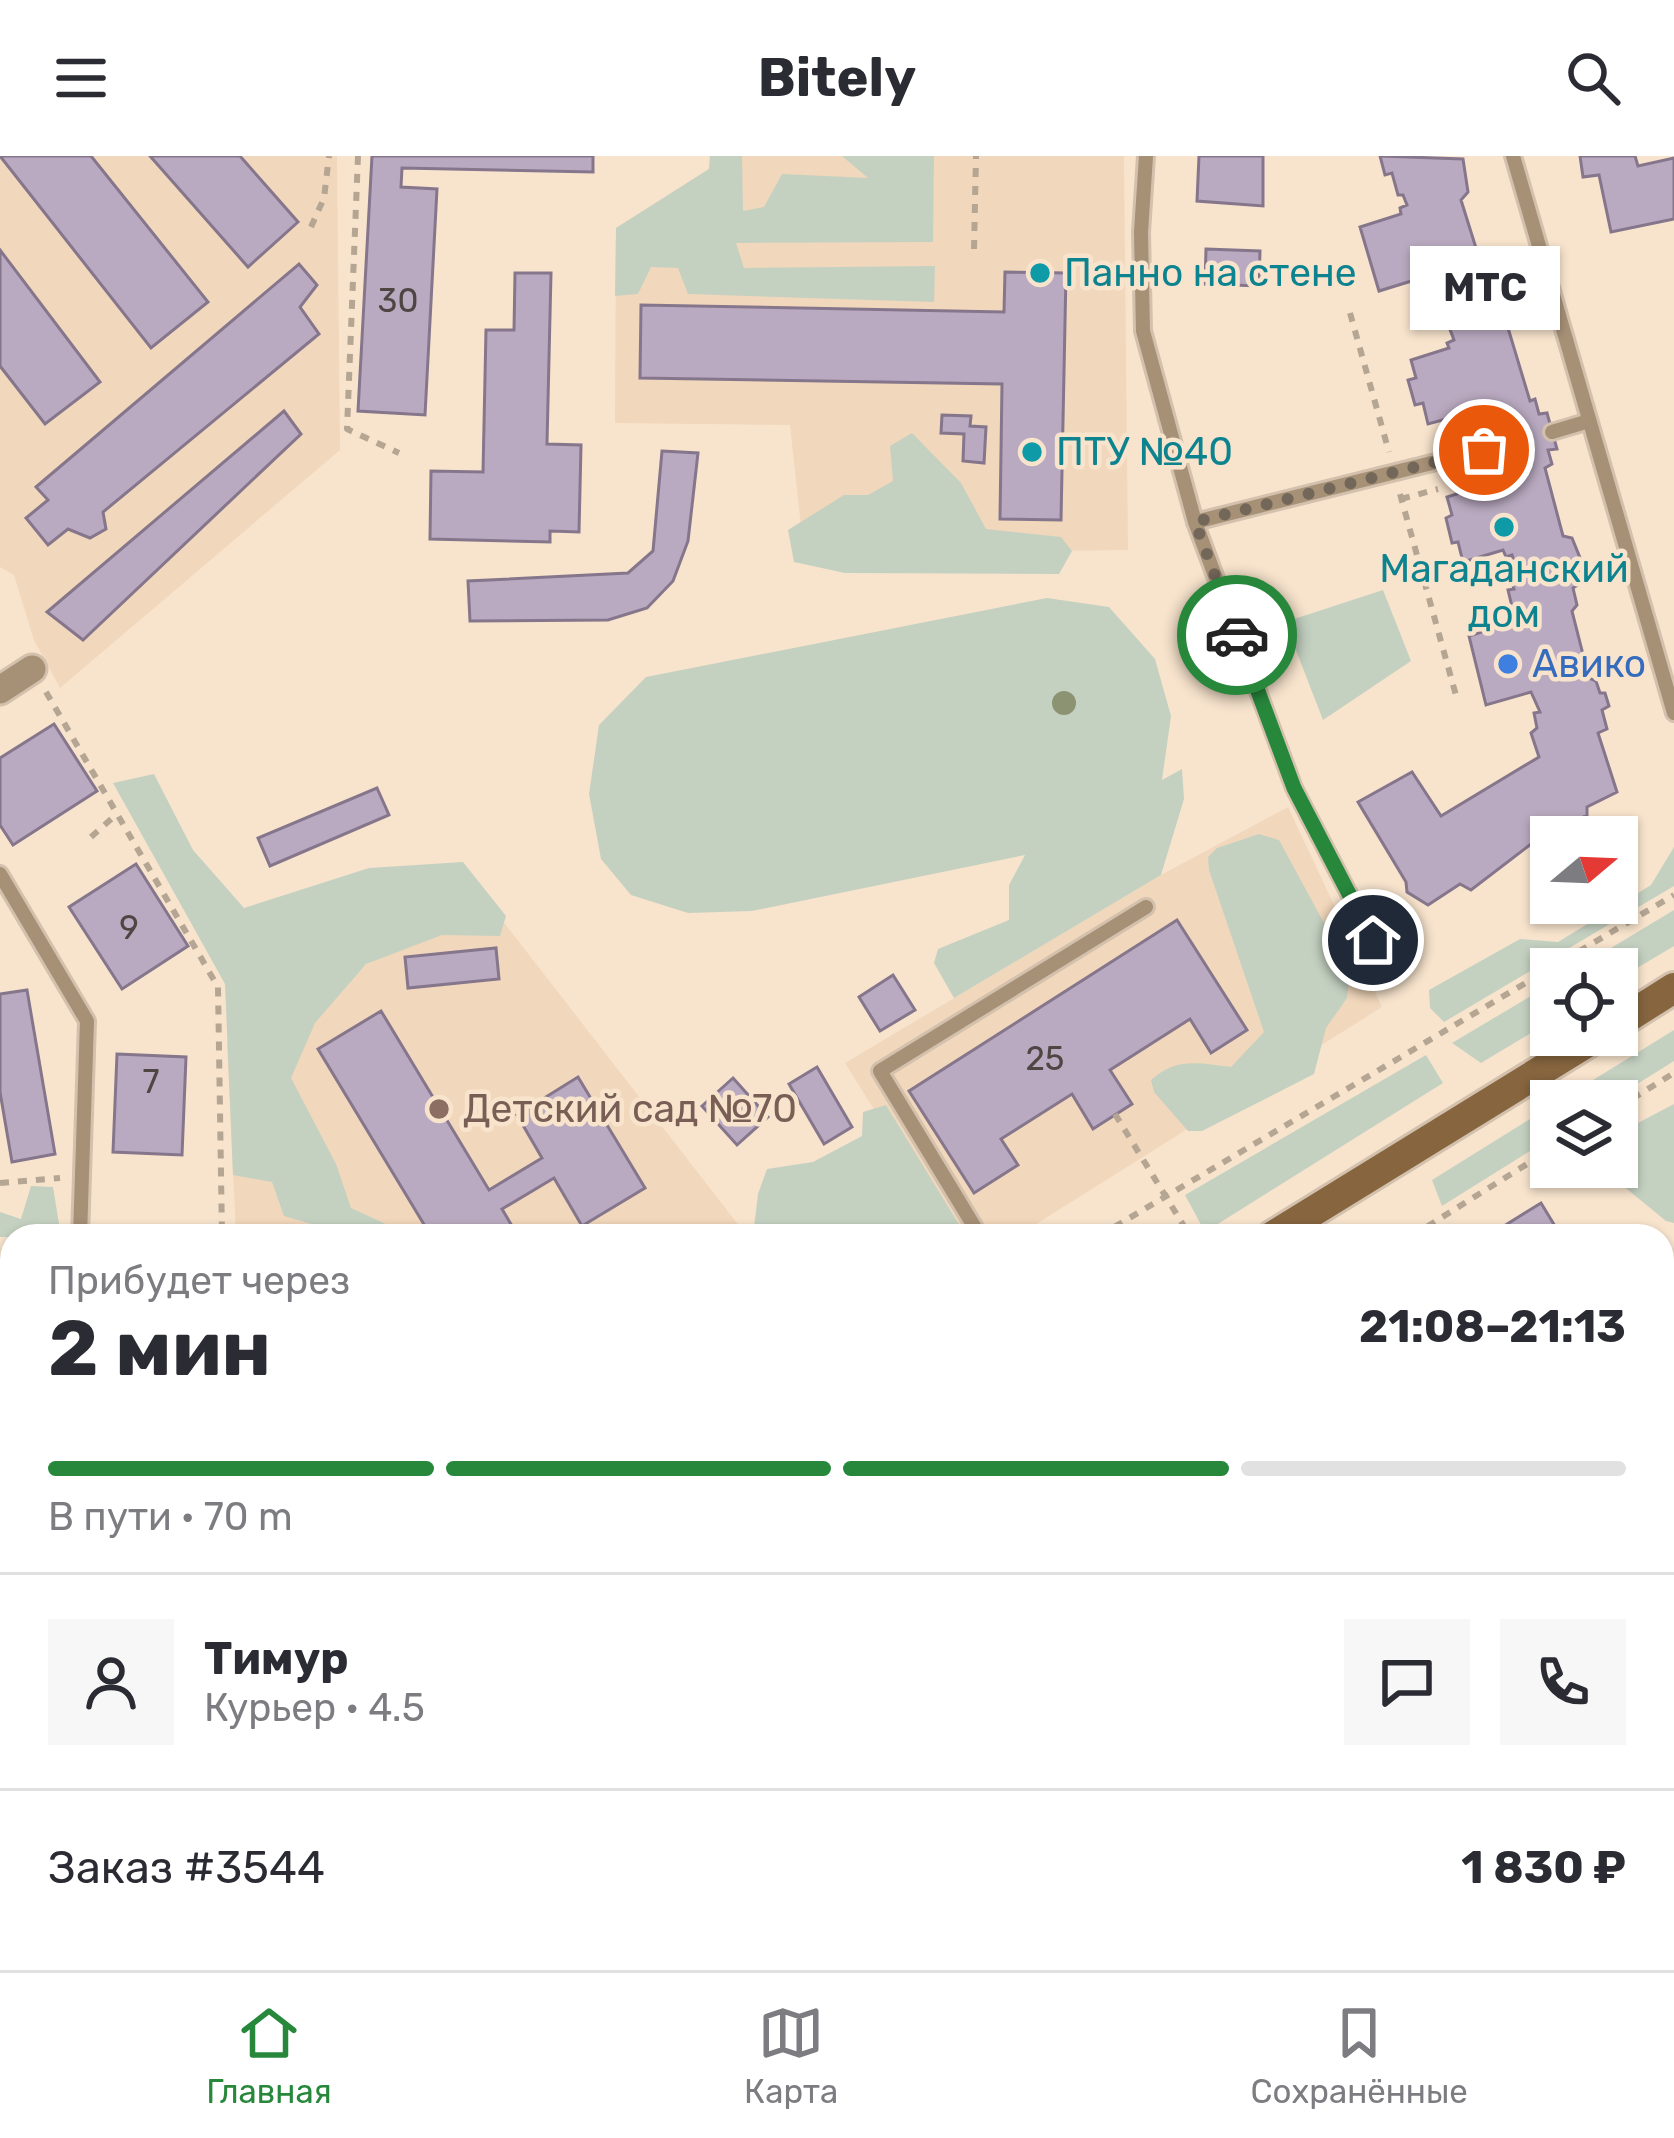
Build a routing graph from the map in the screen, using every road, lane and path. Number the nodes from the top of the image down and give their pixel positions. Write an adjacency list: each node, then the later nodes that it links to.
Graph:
1 (329, 156): 6 (path)
2 (358, 156): 11 (path)
3 (976, 156): 7 (path)
4 (1146, 156): 14 (lane)
5 (1513, 156): 8 (lane)
6 (311, 227)
7 (974, 249)
8 (1589, 422): 9 (lane); 19 (lane)
9 (1552, 432)
10 (1484, 450): 14 (lane)
11 (399, 453)
12 (1444, 488): 13 (path)
13 (1401, 499)
14 (1195, 522): 25 (lane)
15 (1444, 654): 18 (path)
16 (32, 669): 17 (street); 20 (path)
17 (0, 690)
18 (1456, 699)
19 (1674, 713)
20 (117, 814): 21 (path); 37 (path)
21 (91, 837)
22 (0, 874): 33 (lane)
23 (1674, 895): 35 (path)
24 (1146, 908): 38 (lane)
25 (1373, 940)
26 (1674, 988): 27 (main road)
27 (1638, 1011)
28 (1565, 1056): 41 (main road)
29 (1674, 1073): 30 (path)
30 (1638, 1095)
31 (1115, 1114): 35 (path)
32 (1530, 1162): 42 (path)
33 (82, 1176): 34 (path); 36 (lane)
34 (0, 1183)
35 (1166, 1197): 39 (path); 40 (path)
36 (80, 1224)
37 (223, 1224)
38 (973, 1224)
39 (1120, 1224)
40 (1183, 1224)
41 (1292, 1224)
42 (1431, 1224)

